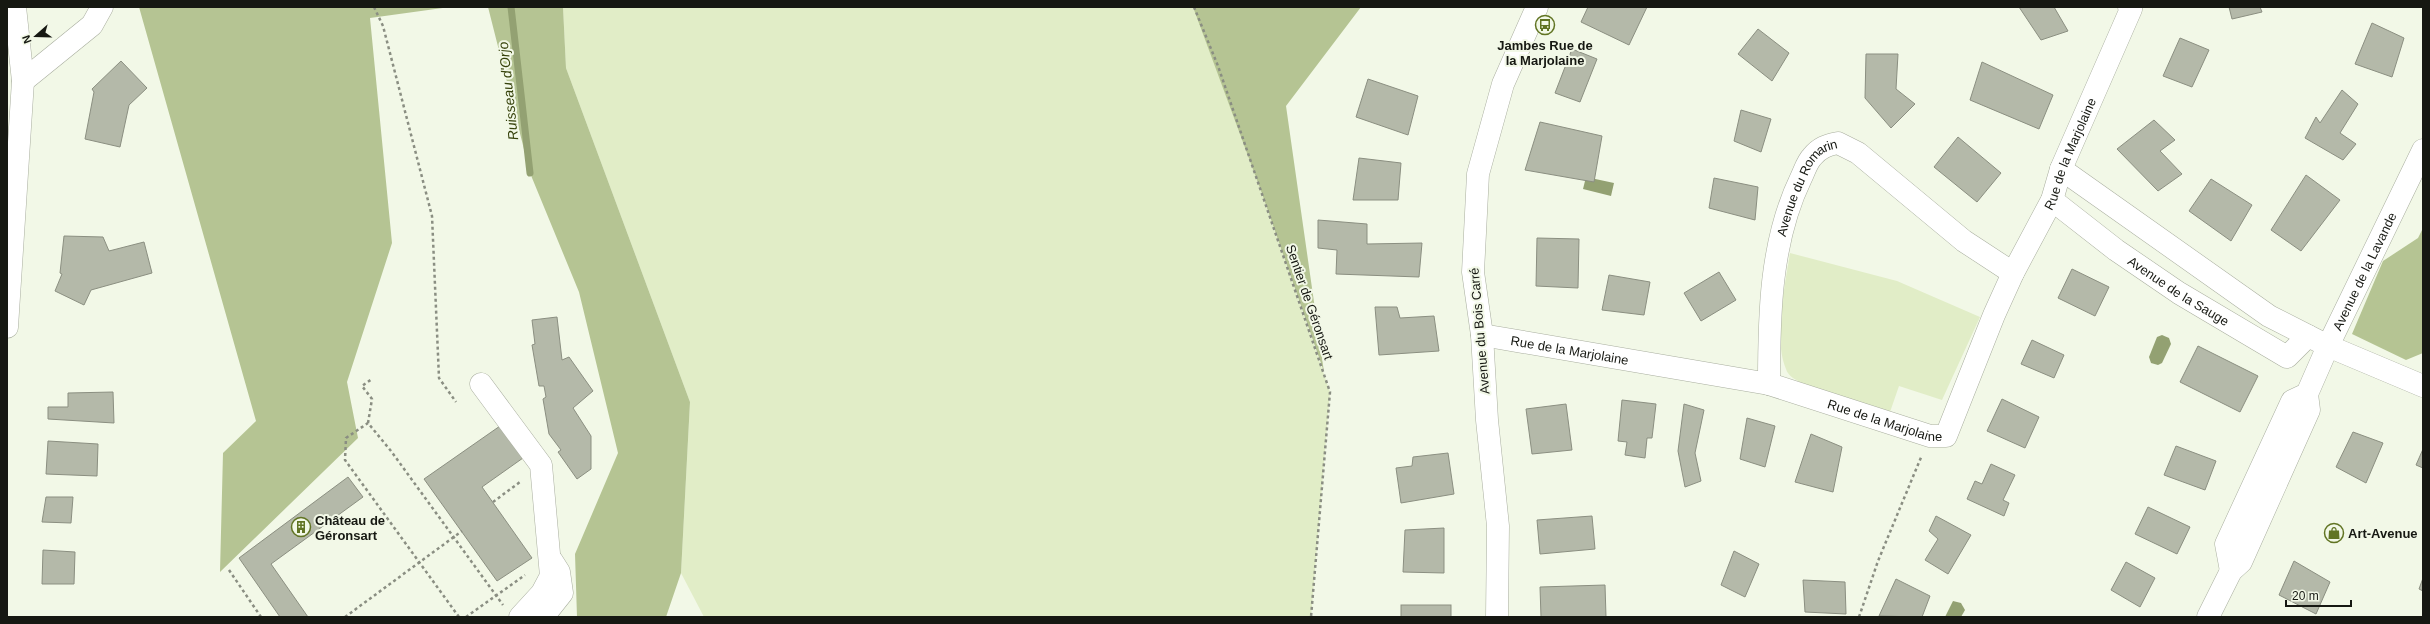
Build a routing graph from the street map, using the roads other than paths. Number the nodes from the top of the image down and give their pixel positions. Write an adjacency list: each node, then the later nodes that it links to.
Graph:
1 (15, 7): 5 (street)
2 (102, 7): 5 (street)
3 (1537, 7): 11 (street, Avenue du Bois Carré)
4 (2129, 7): 7 (street, Rue de la Marjolaine)
5 (23, 82): 10 (street)
6 (2423, 150): 13 (street, Avenue de la Lavande)
7 (2061, 169): 8 (street, Rue de la Marjolaine); 12 (street)
8 (2052, 200): 9 (street, Rue de la Marjolaine); 12 (street, Avenue de la Sauge)
9 (2013, 273): 15 (street, Rue de la Marjolaine); 15 (street, Avenue du Romarin)
10 (7, 327)
11 (1482, 335): 15 (street, Rue de la Marjolaine); 20 (street, Avenue du Bois Carré)
12 (2308, 336): 13 (street)
13 (2328, 346): 16 (street); 21 (street, Avenue de la Lavande)
14 (481, 384): 17 (street)
15 (1769, 384)
16 (2423, 386)
17 (550, 558): 18 (street); 19 (street)
18 (512, 612)
19 (543, 617)
20 (1497, 617)
21 (2208, 617)

